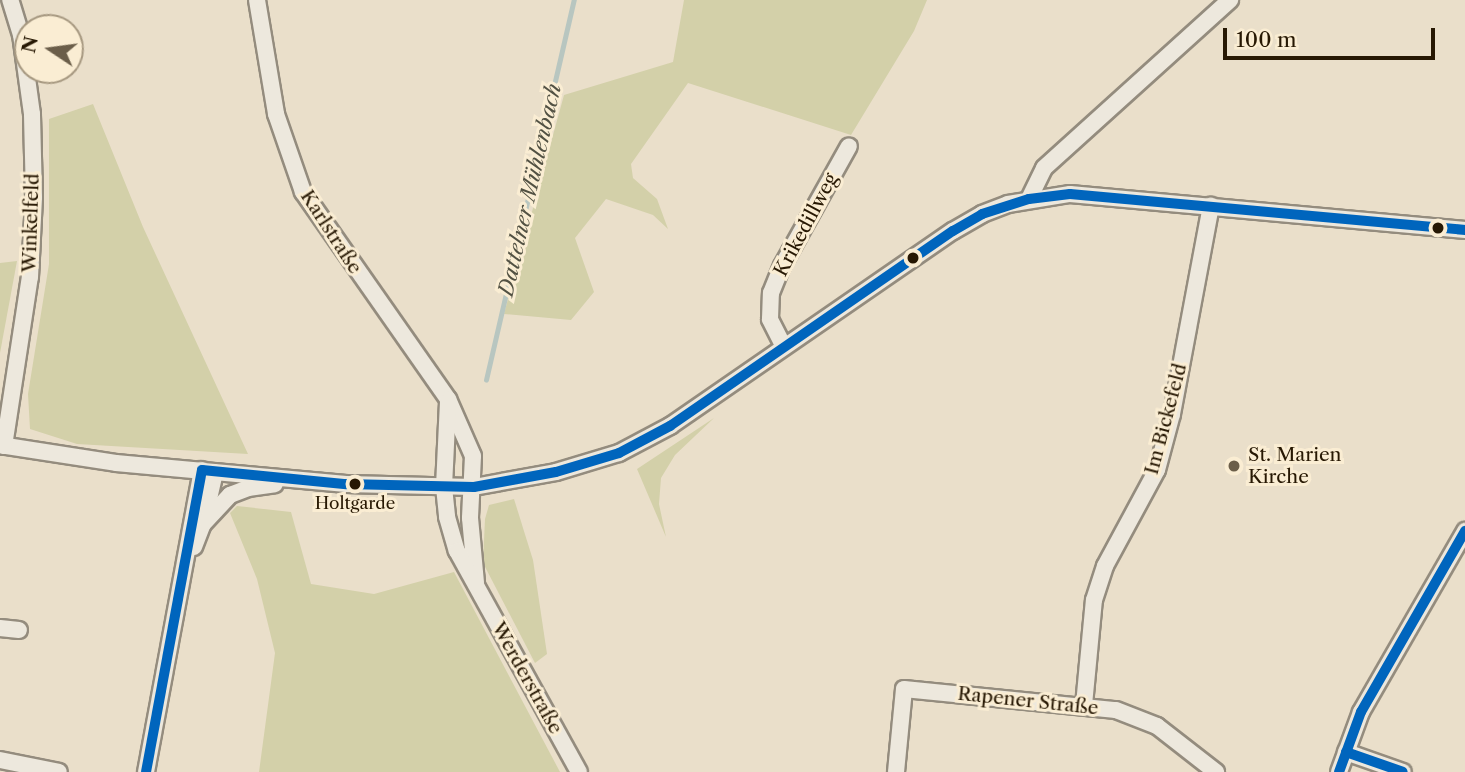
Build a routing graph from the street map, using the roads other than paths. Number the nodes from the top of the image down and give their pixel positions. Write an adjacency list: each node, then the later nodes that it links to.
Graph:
1 (10, 0): 10 (street, Winkelfeld)
2 (257, 0): 9 (street, Karlstraße)
3 (1230, 0): 5 (street)
4 (849, 146): 8 (street, Krikedillweg)
5 (1029, 199): 6 (street); 8 (street)
6 (1211, 206): 7 (street); 21 (street, Im Bickefeld)
7 (1465, 230)
8 (783, 345): 14 (street)
9 (448, 399): 13 (street); 14 (street, Karlstraße)
10 (2, 446): 11 (street)
11 (209, 471): 12 (street); 15 (street); 17 (street)
12 (302, 480): 13 (street); 15 (street)
13 (444, 487): 14 (street); 18 (street, Werderstraße)
14 (474, 487): 18 (street, Werderstraße)
15 (203, 524): 17 (street)
16 (1465, 531): 22 (street)
17 (187, 565): 25 (street)
18 (476, 583): 26 (street, Werderstraße)
19 (0, 628): 20 (street)
20 (19, 630)
21 (1084, 705): 27 (street, Rapener Straße); 28 (street, Rapener Straße)
22 (1346, 752): 29 (street); 30 (street)
23 (0, 760): 24 (street)
24 (59, 772)
25 (146, 772)
26 (579, 772)
27 (896, 772)
28 (1216, 772)
29 (1339, 772)
30 (1403, 772)

